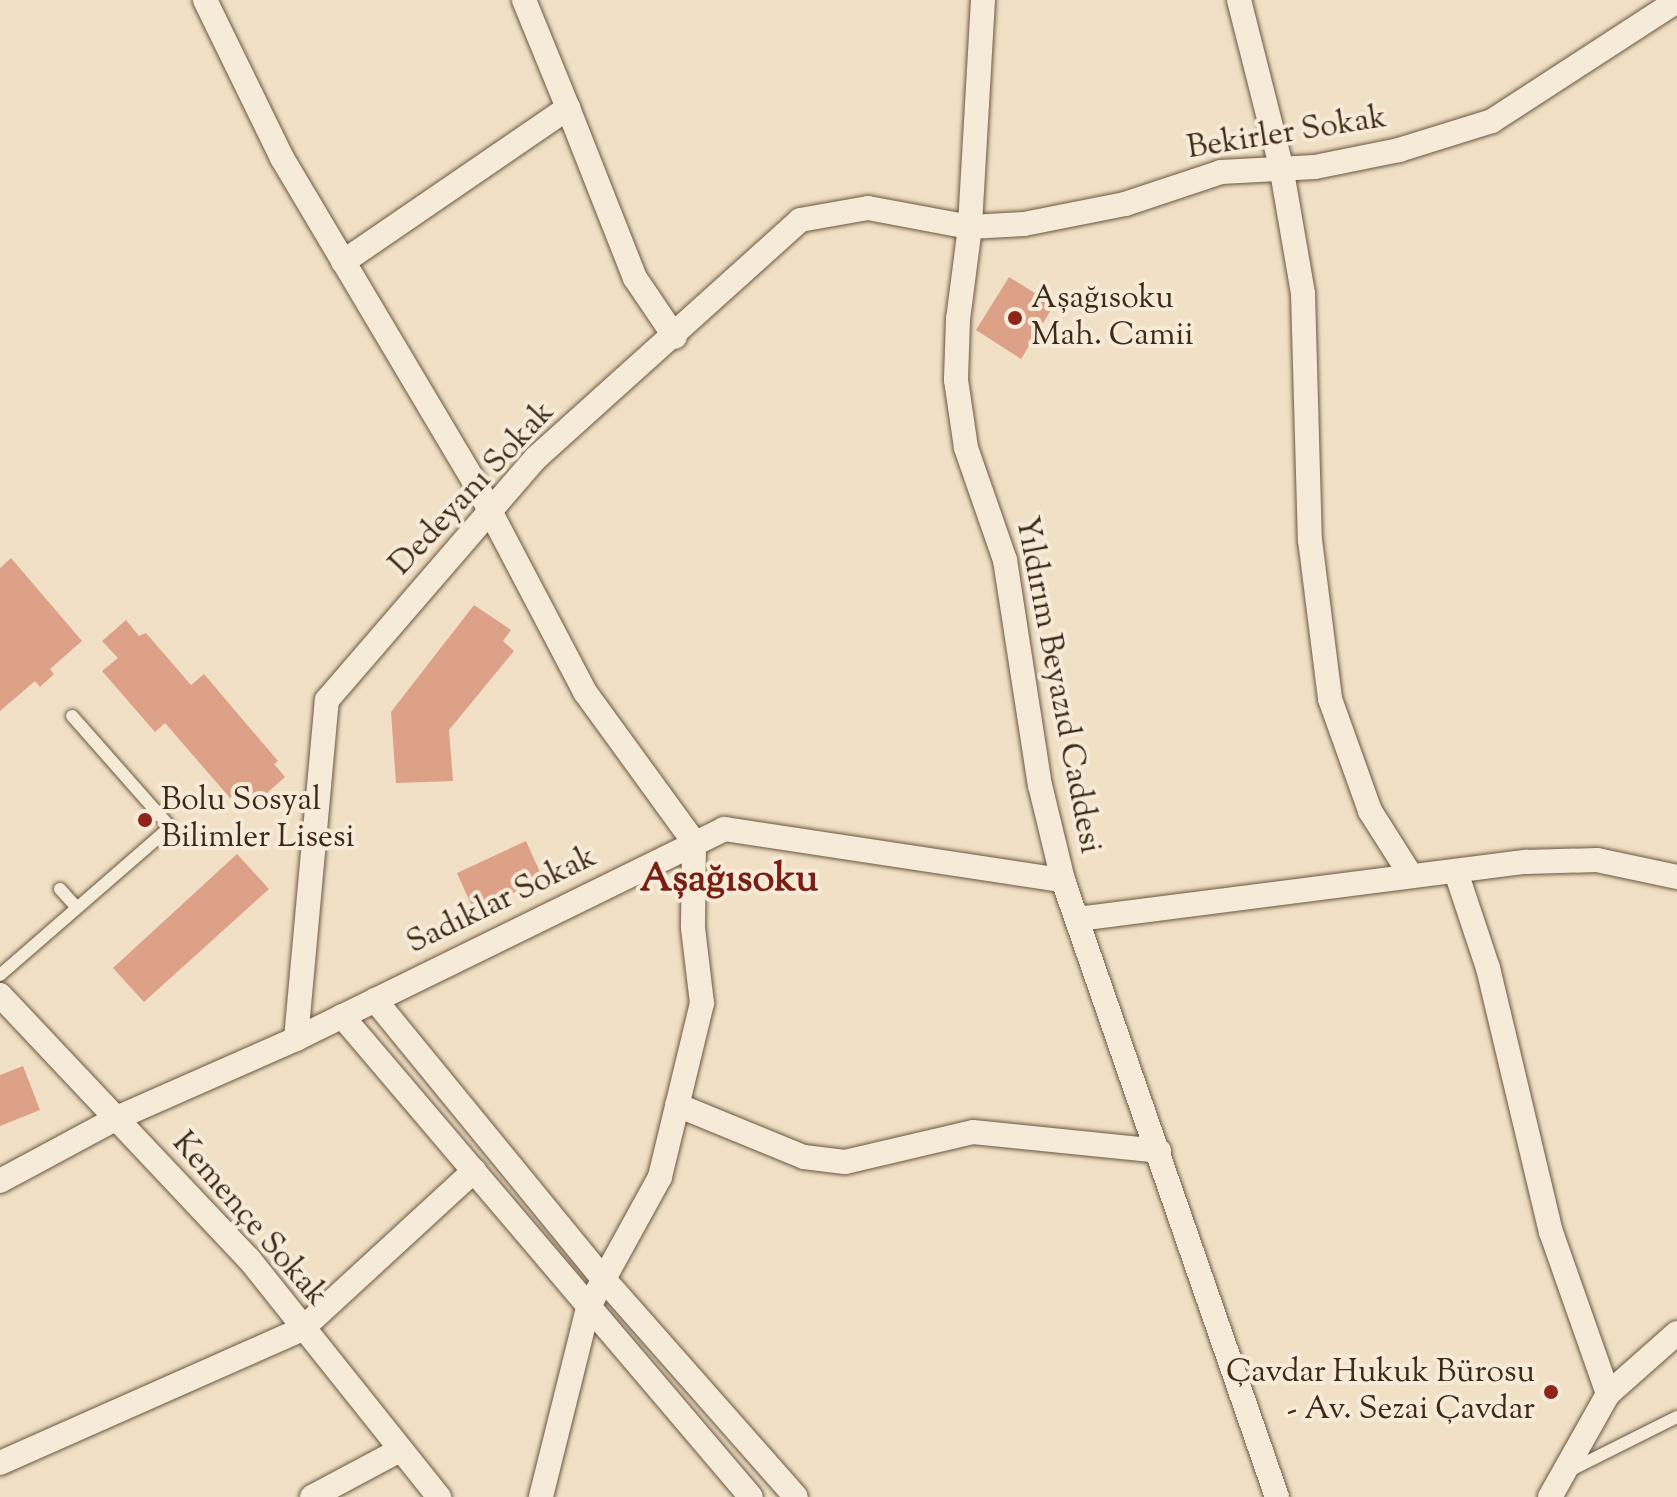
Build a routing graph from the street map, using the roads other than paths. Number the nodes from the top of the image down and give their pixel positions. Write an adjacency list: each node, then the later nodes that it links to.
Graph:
1 (205, 0): 9 (street)
2 (524, 0): 6 (street)
3 (983, 0): 8 (street, Yıldırım Beyazıd Caddesi)
4 (1239, 0): 7 (street)
5 (1677, 1): 7 (street, Bekirler Sokak)
6 (568, 108): 9 (street); 10 (street)
7 (1281, 166): 8 (street, Bekirler Sokak); 15 (street)
8 (970, 227): 10 (street, Dedeyanı Sokak); 17 (street, Yıldırım Beyazıd Caddesi)
9 (343, 262): 11 (street)
10 (675, 337): 11 (street, Dedeyanı Sokak)
11 (490, 511): 13 (street); 25 (street, Dedeyanı Sokak)
12 (72, 716): 19 (lane)
13 (694, 842): 17 (street, Sadıklar Sokak); 23 (street, Sadıklar Sokak); 26 (street)
14 (1456, 872): 15 (street); 16 (street); 35 (street)
15 (1410, 874): 20 (street)
16 (1677, 877)
17 (1063, 880): 20 (street, Yıldırım Beyazıd Caddesi)
18 (60, 889): 19 (lane)
19 (77, 908): 21 (lane)
20 (1078, 919): 28 (street, Yıldırım Beyazıd Caddesi)
21 (0, 975)
22 (0, 995): 27 (street, Kemençe Sokak)
23 (375, 1000): 24 (street, Sadıklar Sokak); 31 (street)
24 (342, 1016): 25 (street, Sadıklar Sokak); 29 (street)
25 (296, 1039): 27 (street, Sadıklar Sokak)
26 (677, 1105): 28 (street); 31 (street)
27 (117, 1118): 30 (street, Sadıklar Sokak); 33 (street, Kemençe Sokak)
28 (1159, 1151): 45 (street, Yıldırım Beyazıd Caddesi)
29 (474, 1171): 32 (street); 33 (street)
30 (0, 1181)
31 (602, 1277): 32 (street); 44 (street)
32 (588, 1308): 42 (street); 43 (street)
33 (302, 1329): 37 (street, Kemençe Sokak); 38 (street)
34 (1677, 1333): 35 (street)
35 (1608, 1394): 39 (street)
36 (1677, 1417): 39 (lane)
37 (400, 1450): 40 (street); 41 (street, Kemençe Sokak)
38 (0, 1463)
39 (1553, 1487): 46 (street)
40 (312, 1497)
41 (439, 1497)
42 (541, 1497)
43 (751, 1497)
44 (796, 1497)
45 (1277, 1497)
46 (1530, 1497)

